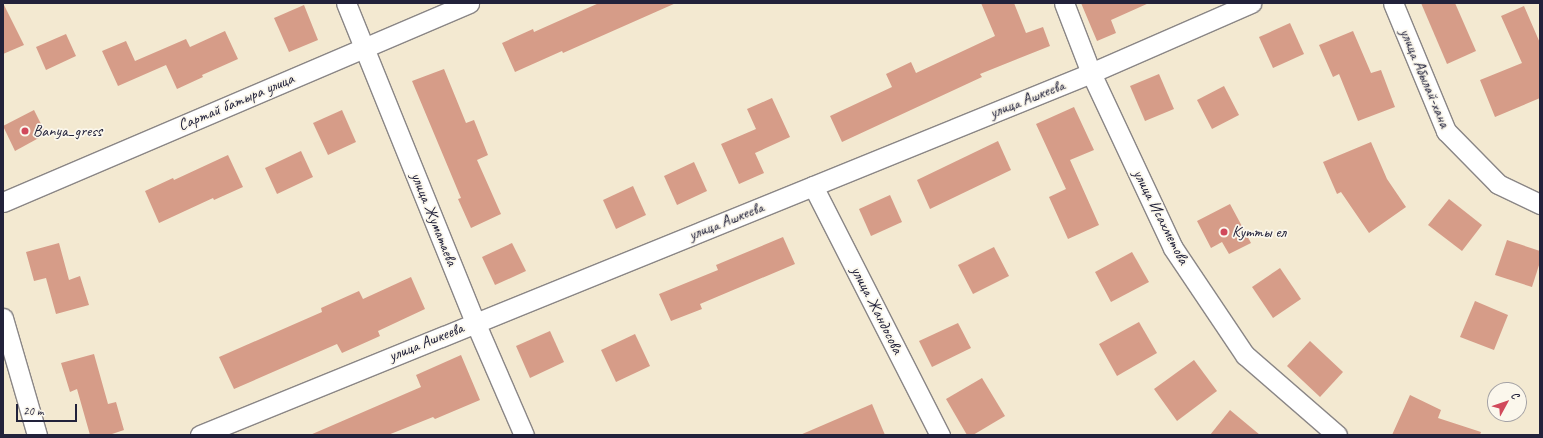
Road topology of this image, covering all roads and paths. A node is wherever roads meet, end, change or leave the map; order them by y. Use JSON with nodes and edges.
{"nodes":[{"id":1,"x":346,"y":3,"type":"edge"},
{"id":2,"x":469,"y":3,"type":"edge"},
{"id":3,"x":1064,"y":3,"type":"edge"},
{"id":4,"x":1251,"y":3,"type":"edge"},
{"id":5,"x":1393,"y":3,"type":"edge"},
{"id":6,"x":364,"y":47,"type":"junction"},
{"id":7,"x":1091,"y":73,"type":"junction"},
{"id":8,"x":813,"y":186,"type":"junction"},
{"id":9,"x":3,"y":202,"type":"edge"},
{"id":10,"x":1540,"y":204,"type":"edge"},
{"id":11,"x":3,"y":318,"type":"edge"},
{"id":12,"x":475,"y":322,"type":"junction"},
{"id":13,"x":37,"y":435,"type":"edge"},
{"id":14,"x":200,"y":435,"type":"edge"},
{"id":15,"x":524,"y":435,"type":"edge"},
{"id":16,"x":940,"y":435,"type":"edge"},
{"id":17,"x":1337,"y":435,"type":"edge"}],
"edges":[{"from":1,"to":6,"type":"street","name":"улица Жуматаева"},
{"from":2,"to":6,"type":"street","name":"Сартай батыра улица"},
{"from":3,"to":7,"type":"street","name":"улица Исахметова"},
{"from":4,"to":7,"type":"street","name":"улица Ашкеева"},
{"from":5,"to":10,"type":"street","name":"улица Абылай-хана"},
{"from":6,"to":9,"type":"street","name":"Сартай батыра улица"},
{"from":6,"to":12,"type":"street","name":"улица Жуматаева"},
{"from":7,"to":8,"type":"street","name":"улица Ашкеева"},
{"from":7,"to":17,"type":"street","name":"улица Исахметова"},
{"from":8,"to":12,"type":"street","name":"улица Ашкеева"},
{"from":8,"to":16,"type":"street","name":"улица Жандосова"},
{"from":11,"to":13,"type":"street"},
{"from":12,"to":14,"type":"street","name":"улица Ашкеева"},
{"from":12,"to":15,"type":"street","name":"улица Жуматаева"}]}
